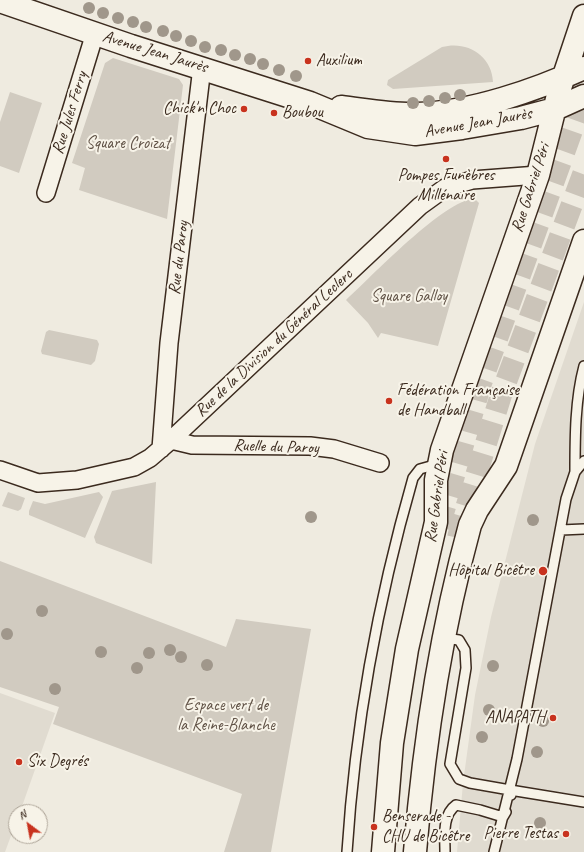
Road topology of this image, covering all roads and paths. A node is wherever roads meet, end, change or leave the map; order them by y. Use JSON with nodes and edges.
{"nodes":[{"id":1,"x":0,"y":1,"type":"edge"},
{"id":2,"x":584,"y":16,"type":"edge"},
{"id":3,"x":95,"y":33,"type":"junction"},
{"id":4,"x":202,"y":67,"type":"junction"},
{"id":5,"x":584,"y":68,"type":"edge"},
{"id":6,"x":564,"y":77,"type":"junction"},
{"id":7,"x":584,"y":96,"type":"edge"},
{"id":8,"x":310,"y":103,"type":"junction"},
{"id":9,"x":555,"y":108,"type":"junction"},
{"id":10,"x":538,"y":175,"type":"junction"},
{"id":11,"x":46,"y":193,"type":"dead end"},
{"id":12,"x":584,"y":240,"type":"edge"},
{"id":13,"x":584,"y":366,"type":"edge"},
{"id":14,"x":166,"y":445,"type":"junction"},
{"id":15,"x":584,"y":461,"type":"edge"},
{"id":16,"x":380,"y":463,"type":"dead end"},
{"id":17,"x":439,"y":463,"type":"junction"},
{"id":18,"x":0,"y":470,"type":"edge"},
{"id":19,"x":575,"y":472,"type":"junction"},
{"id":20,"x":584,"y":529,"type":"edge"},
{"id":21,"x":562,"y":530,"type":"junction"},
{"id":22,"x":444,"y":638,"type":"junction"},
{"id":23,"x":510,"y":790,"type":"junction"},
{"id":24,"x":584,"y":802,"type":"edge"},
{"id":25,"x":503,"y":817,"type":"junction"},
{"id":26,"x":347,"y":852,"type":"edge"},
{"id":27,"x":382,"y":852,"type":"edge"},
{"id":28,"x":415,"y":852,"type":"edge"},
{"id":29,"x":444,"y":852,"type":"edge"},
{"id":30,"x":494,"y":852,"type":"edge"}],
"edges":[{"from":1,"to":3,"type":"main road","name":"Avenue Jean Jaurès"},
{"from":2,"to":6,"type":"main road","name":"Rue Gabriel Péri"},
{"from":3,"to":4,"type":"main road","name":"Avenue Jean Jaurès"},
{"from":3,"to":11,"type":"street","name":"Rue Jules Ferry"},
{"from":4,"to":8,"type":"main road","name":"Avenue Jean Jaurès"},
{"from":4,"to":14,"type":"street","name":"Rue du Paroy"},
{"from":5,"to":6,"type":"main road","name":"Avenue Jean Jaurès"},
{"from":6,"to":8,"type":"main road","name":"Avenue Jean Jaurès"},
{"from":6,"to":9,"type":"main road","name":"Rue Gabriel Péri"},
{"from":7,"to":9,"type":"main road","name":"Avenue Jean Jaurès"},
{"from":8,"to":9,"type":"main road","name":"Avenue Jean Jaurès"},
{"from":9,"to":10,"type":"main road","name":"Rue Gabriel Péri"},
{"from":10,"to":14,"type":"street","name":"Rue de la Division du Général Leclerc"},
{"from":10,"to":17,"type":"main road","name":"Rue Gabriel Péri"},
{"from":12,"to":22,"type":"main road","name":"Rue Gabriel Péri"},
{"from":13,"to":19,"type":"lane"},
{"from":14,"to":16,"type":"street","name":"Ruelle du Paroy"},
{"from":14,"to":18,"type":"street","name":"Rue de la Division du Général Leclerc"},
{"from":15,"to":19,"type":"lane"},
{"from":17,"to":26,"type":"lane"},
{"from":17,"to":27,"type":"main road","name":"Rue Gabriel Péri"},
{"from":19,"to":21,"type":"lane"},
{"from":20,"to":21,"type":"lane"},
{"from":21,"to":23,"type":"lane"},
{"from":22,"to":23,"type":"lane"},
{"from":22,"to":28,"type":"main road","name":"Rue Gabriel Péri"},
{"from":23,"to":24,"type":"lane"},
{"from":23,"to":25,"type":"lane"},
{"from":25,"to":29,"type":"lane"},
{"from":25,"to":30,"type":"lane"}]}
